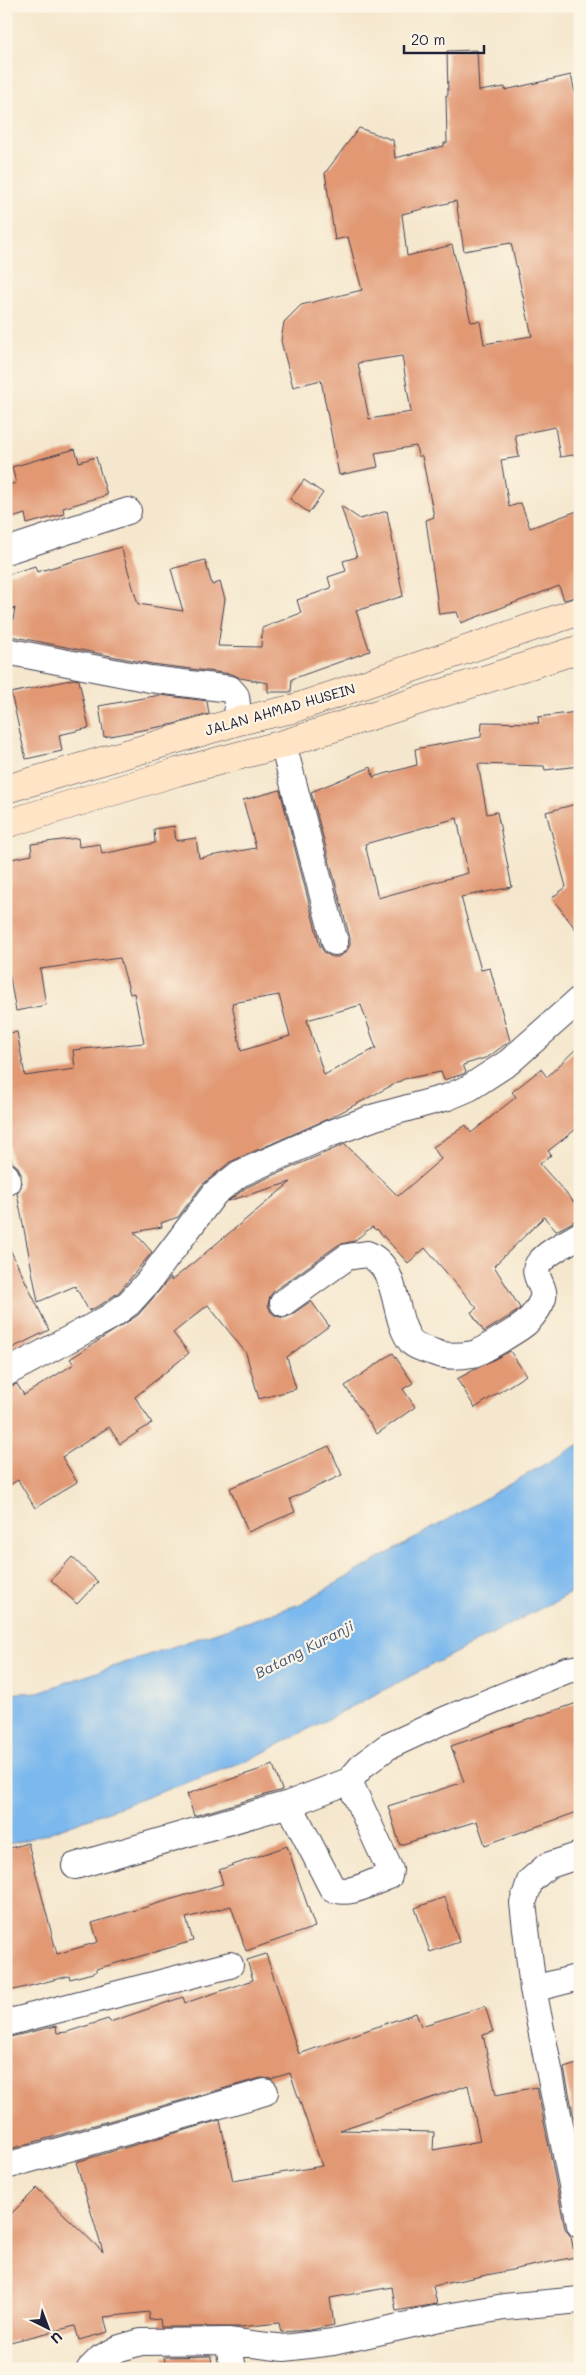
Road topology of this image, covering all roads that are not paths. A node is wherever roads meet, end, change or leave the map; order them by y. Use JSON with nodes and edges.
{"nodes":[{"id":1,"x":128,"y":511,"type":"dead end"},
{"id":2,"x":6,"y":551,"type":"edge"},
{"id":3,"x":580,"y":611,"type":"edge"},
{"id":4,"x":580,"y":649,"type":"edge"},
{"id":5,"x":6,"y":651,"type":"edge"},
{"id":6,"x":239,"y":721,"type":"junction"},
{"id":7,"x":283,"y":744,"type":"junction"},
{"id":8,"x":6,"y":789,"type":"edge"},
{"id":9,"x":6,"y":824,"type":"edge"},
{"id":10,"x":335,"y":942,"type":"dead end"},
{"id":11,"x":580,"y":999,"type":"edge"},
{"id":12,"x":580,"y":1235,"type":"edge"},
{"id":13,"x":283,"y":1303,"type":"dead end"},
{"id":14,"x":6,"y":1373,"type":"edge"},
{"id":15,"x":580,"y":1668,"type":"edge"},
{"id":16,"x":349,"y":1780,"type":"junction"},
{"id":17,"x":289,"y":1804,"type":"junction"},
{"id":18,"x":580,"y":1855,"type":"edge"},
{"id":19,"x":75,"y":1866,"type":"dead end"},
{"id":20,"x":230,"y":1965,"type":"dead end"},
{"id":21,"x":580,"y":1977,"type":"edge"},
{"id":22,"x":533,"y":1989,"type":"junction"},
{"id":23,"x":6,"y":2023,"type":"edge"},
{"id":24,"x":265,"y":2092,"type":"dead end"},
{"id":25,"x":9,"y":2168,"type":"edge"},
{"id":26,"x":580,"y":2225,"type":"edge"},
{"id":27,"x":580,"y":2300,"type":"edge"},
{"id":28,"x":228,"y":2341,"type":"junction"},
{"id":29,"x":90,"y":2369,"type":"edge"},
{"id":30,"x":233,"y":2369,"type":"edge"}],
"edges":[{"from":1,"to":2,"type":"street"},
{"from":3,"to":6,"type":"main road","name":"JALAN AHMAD HUSEIN"},
{"from":4,"to":7,"type":"main road"},
{"from":5,"to":6,"type":"street"},
{"from":6,"to":8,"type":"main road","name":"JALAN AHMAD HUSEIN"},
{"from":7,"to":9,"type":"main road"},
{"from":7,"to":10,"type":"street"},
{"from":11,"to":14,"type":"street"},
{"from":12,"to":13,"type":"street"},
{"from":15,"to":16,"type":"street"},
{"from":16,"to":17,"type":"street"},
{"from":16,"to":17,"type":"street"},
{"from":17,"to":19,"type":"street"},
{"from":18,"to":22,"type":"street"},
{"from":20,"to":23,"type":"street"},
{"from":21,"to":22,"type":"street"},
{"from":22,"to":26,"type":"street"},
{"from":24,"to":25,"type":"street"},
{"from":27,"to":28,"type":"street"},
{"from":28,"to":29,"type":"street"},
{"from":28,"to":30,"type":"street"}]}
